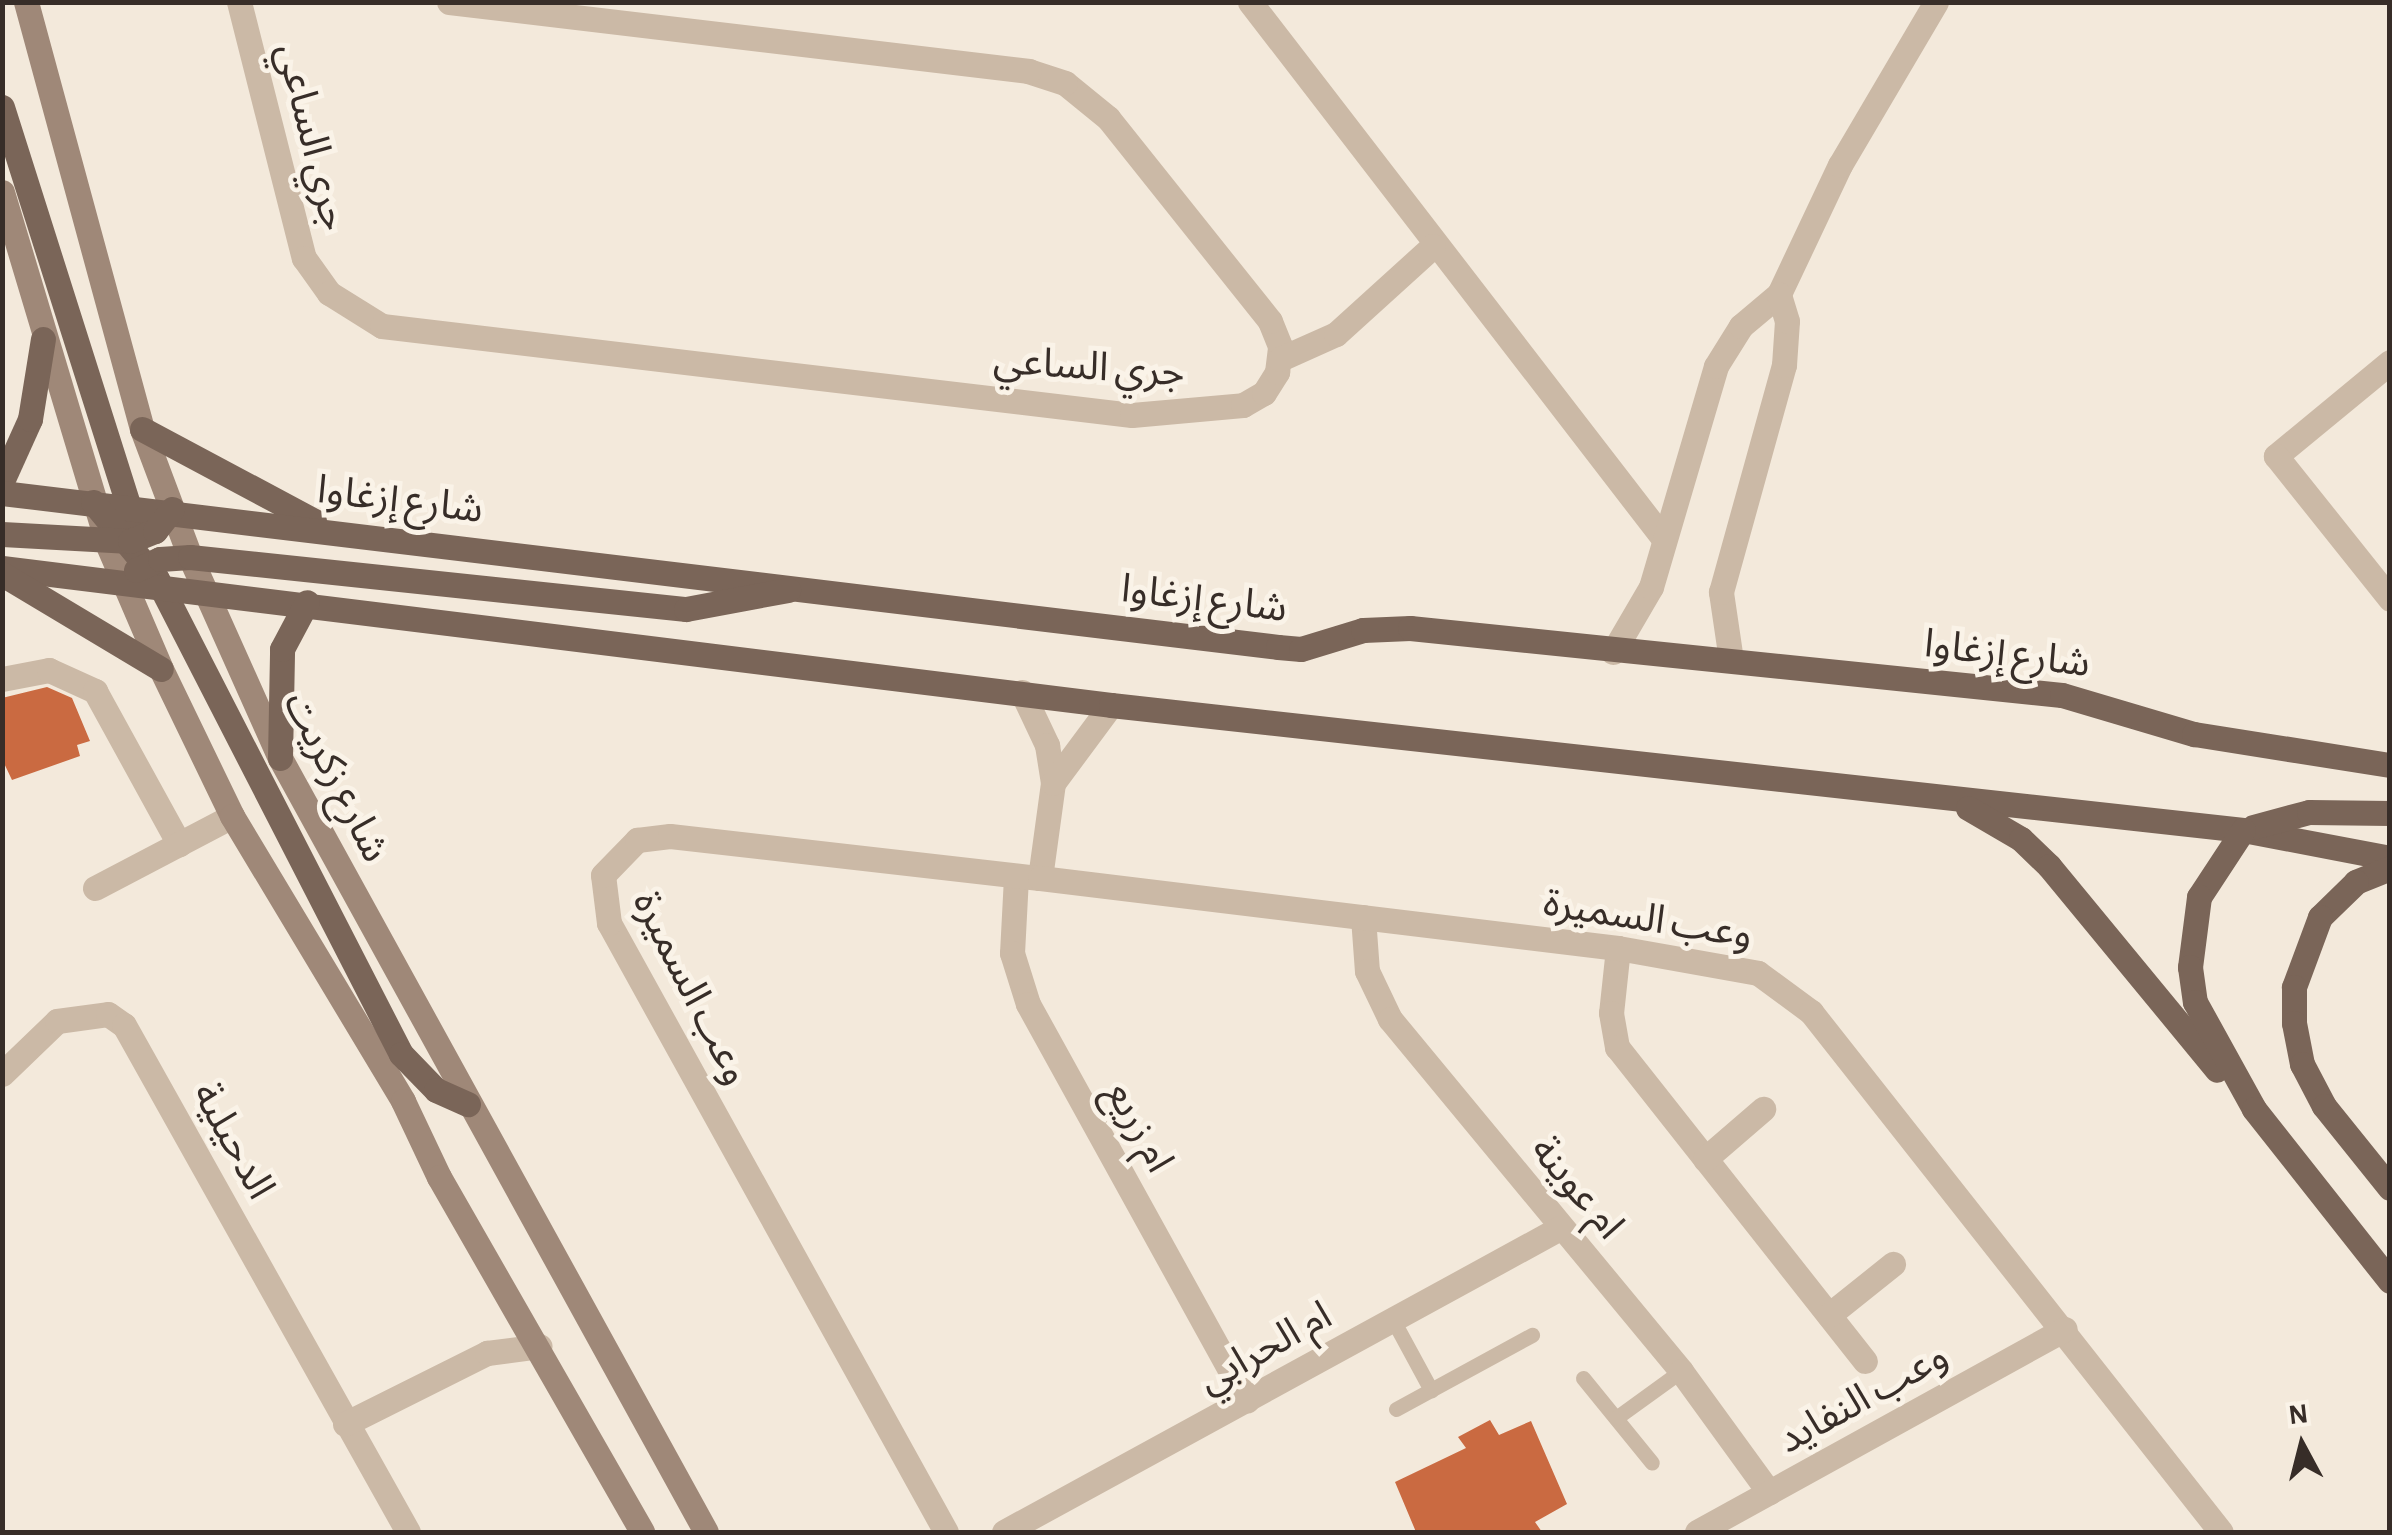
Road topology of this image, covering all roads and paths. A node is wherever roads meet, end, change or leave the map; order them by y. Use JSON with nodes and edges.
{"nodes":[{"id":1,"x":26,"y":2,"type":"edge"},
{"id":2,"x":240,"y":2,"type":"edge"},
{"id":3,"x":449,"y":2,"type":"edge"},
{"id":4,"x":1250,"y":2,"type":"edge"},
{"id":5,"x":1936,"y":2,"type":"edge"},
{"id":6,"x":2,"y":107,"type":"edge"},
{"id":7,"x":2,"y":192,"type":"edge"},
{"id":8,"x":1434,"y":246,"type":"junction"},
{"id":9,"x":1779,"y":294,"type":"junction"},
{"id":10,"x":42,"y":339,"type":"junction"},
{"id":11,"x":1280,"y":359,"type":"junction"},
{"id":12,"x":2390,"y":362,"type":"edge"},
{"id":13,"x":142,"y":429,"type":"junction"},
{"id":14,"x":2,"y":480,"type":"edge"},
{"id":15,"x":2,"y":493,"type":"edge"},
{"id":16,"x":93,"y":502,"type":"junction"},
{"id":17,"x":127,"y":504,"type":"junction"},
{"id":18,"x":172,"y":509,"type":"junction"},
{"id":19,"x":327,"y":528,"type":"junction"},
{"id":20,"x":2,"y":534,"type":"edge"},
{"id":21,"x":1663,"y":538,"type":"junction"},
{"id":22,"x":127,"y":541,"type":"junction"},
{"id":23,"x":190,"y":557,"type":"junction"},
{"id":24,"x":154,"y":562,"type":"junction"},
{"id":25,"x":2,"y":571,"type":"edge"},
{"id":26,"x":123,"y":584,"type":"junction"},
{"id":27,"x":798,"y":587,"type":"junction"},
{"id":28,"x":162,"y":588,"type":"junction"},
{"id":29,"x":206,"y":592,"type":"junction"},
{"id":30,"x":2390,"y":599,"type":"edge"},
{"id":31,"x":307,"y":602,"type":"junction"},
{"id":32,"x":1613,"y":652,"type":"junction"},
{"id":33,"x":1731,"y":660,"type":"junction"},
{"id":34,"x":162,"y":669,"type":"junction"},
{"id":35,"x":2,"y":678,"type":"edge"},
{"id":36,"x":1022,"y":692,"type":"junction"},
{"id":37,"x":1111,"y":705,"type":"junction"},
{"id":38,"x":280,"y":758,"type":"junction"},
{"id":39,"x":2390,"y":765,"type":"edge"},
{"id":40,"x":1054,"y":783,"type":"junction"},
{"id":41,"x":1949,"y":801,"type":"junction"},
{"id":42,"x":2390,"y":813,"type":"edge"},
{"id":43,"x":232,"y":816,"type":"junction"},
{"id":44,"x":2243,"y":830,"type":"junction"},
{"id":45,"x":180,"y":844,"type":"junction"},
{"id":46,"x":2390,"y":858,"type":"edge"},
{"id":47,"x":2390,"y":868,"type":"edge"},
{"id":48,"x":1028,"y":878,"type":"junction"},
{"id":49,"x":95,"y":888,"type":"dead end"},
{"id":50,"x":1364,"y":917,"type":"junction"},
{"id":51,"x":1618,"y":948,"type":"junction"},
{"id":52,"x":2,"y":1074,"type":"edge"},
{"id":53,"x":468,"y":1104,"type":"junction"},
{"id":54,"x":1763,"y":1109,"type":"dead end"},
{"id":55,"x":2254,"y":1109,"type":"junction"},
{"id":56,"x":1705,"y":1159,"type":"junction"},
{"id":57,"x":2390,"y":1188,"type":"edge"},
{"id":58,"x":1560,"y":1228,"type":"junction"},
{"id":59,"x":1893,"y":1264,"type":"dead end"},
{"id":60,"x":2390,"y":1280,"type":"edge"},
{"id":61,"x":520,"y":1314,"type":"junction"},
{"id":62,"x":1829,"y":1315,"type":"junction"},
{"id":63,"x":1394,"y":1320,"type":"junction"},
{"id":64,"x":2065,"y":1329,"type":"junction"},
{"id":65,"x":1532,"y":1334,"type":"dead end"},
{"id":66,"x":540,"y":1346,"type":"junction"},
{"id":67,"x":486,"y":1353,"type":"junction"},
{"id":68,"x":1865,"y":1361,"type":"dead end"},
{"id":69,"x":1681,"y":1371,"type":"junction"},
{"id":70,"x":1583,"y":1378,"type":"dead end"},
{"id":71,"x":1431,"y":1390,"type":"junction"},
{"id":72,"x":1247,"y":1400,"type":"junction"},
{"id":73,"x":1396,"y":1408,"type":"dead end"},
{"id":74,"x":1616,"y":1418,"type":"junction"},
{"id":75,"x":345,"y":1424,"type":"junction"},
{"id":76,"x":1652,"y":1464,"type":"dead end"},
{"id":77,"x":1769,"y":1492,"type":"junction"},
{"id":78,"x":408,"y":1532,"type":"edge"},
{"id":79,"x":642,"y":1532,"type":"edge"},
{"id":80,"x":706,"y":1532,"type":"edge"},
{"id":81,"x":946,"y":1532,"type":"edge"},
{"id":82,"x":1004,"y":1532,"type":"edge"},
{"id":83,"x":1697,"y":1532,"type":"edge"},
{"id":84,"x":2222,"y":1532,"type":"edge"}],
"edges":[{"from":1,"to":13,"type":"main road","name":"شارع زكريت"},
{"from":2,"to":11,"type":"street","name":"جري الساعي"},
{"from":3,"to":11,"type":"street"},
{"from":4,"to":8,"type":"street"},
{"from":5,"to":9,"type":"street"},
{"from":6,"to":17,"type":"main road"},
{"from":7,"to":10,"type":"main road"},
{"from":8,"to":11,"type":"street"},
{"from":8,"to":21,"type":"street"},
{"from":9,"to":21,"type":"street"},
{"from":9,"to":33,"type":"street"},
{"from":10,"to":14,"type":"main road"},
{"from":10,"to":16,"type":"main road"},
{"from":12,"to":30,"type":"street"},
{"from":13,"to":18,"type":"main road","name":"شارع زكريت"},
{"from":13,"to":19,"type":"main road"},
{"from":15,"to":16,"type":"main road","name":"شارع إزغاوا"},
{"from":16,"to":17,"type":"main road","name":"شارع إزغاوا"},
{"from":16,"to":22,"type":"main road"},
{"from":17,"to":18,"type":"main road","name":"شارع إزغاوا"},
{"from":17,"to":22,"type":"main road"},
{"from":18,"to":19,"type":"main road","name":"شارع إزغاوا"},
{"from":18,"to":22,"type":"main road"},
{"from":18,"to":23,"type":"main road","name":"شارع زكريت"},
{"from":19,"to":27,"type":"main road","name":"شارع إزغاوا"},
{"from":20,"to":22,"type":"main road"},
{"from":21,"to":32,"type":"street"},
{"from":22,"to":24,"type":"main road"},
{"from":22,"to":26,"type":"main road"},
{"from":23,"to":24,"type":"main road"},
{"from":23,"to":27,"type":"main road"},
{"from":23,"to":29,"type":"main road","name":"شارع زكريت"},
{"from":24,"to":26,"type":"main road"},
{"from":24,"to":28,"type":"main road"},
{"from":24,"to":29,"type":"main road"},
{"from":25,"to":26,"type":"main road"},
{"from":25,"to":34,"type":"main road"},
{"from":26,"to":28,"type":"main road"},
{"from":26,"to":34,"type":"main road"},
{"from":27,"to":32,"type":"main road","name":"شارع إزغاوا"},
{"from":28,"to":29,"type":"main road"},
{"from":28,"to":53,"type":"main road"},
{"from":29,"to":31,"type":"main road"},
{"from":29,"to":38,"type":"main road","name":"شارع زكريت"},
{"from":31,"to":36,"type":"main road"},
{"from":31,"to":38,"type":"main road"},
{"from":32,"to":33,"type":"main road","name":"شارع إزغاوا"},
{"from":33,"to":39,"type":"main road","name":"شارع إزغاوا"},
{"from":34,"to":43,"type":"main road"},
{"from":35,"to":45,"type":"street"},
{"from":36,"to":37,"type":"main road"},
{"from":36,"to":40,"type":"street"},
{"from":37,"to":40,"type":"street"},
{"from":37,"to":41,"type":"main road"},
{"from":38,"to":53,"type":"main road","name":"شارع زكريت"},
{"from":40,"to":48,"type":"street"},
{"from":41,"to":44,"type":"main road"},
{"from":41,"to":55,"type":"main road"},
{"from":42,"to":44,"type":"main road"},
{"from":43,"to":45,"type":"street"},
{"from":43,"to":61,"type":"main road"},
{"from":44,"to":46,"type":"main road"},
{"from":44,"to":55,"type":"main road"},
{"from":45,"to":49,"type":"street"},
{"from":47,"to":57,"type":"main road"},
{"from":48,"to":50,"type":"street","name":"وعب السميرة"},
{"from":48,"to":72,"type":"street","name":"ام زريع"},
{"from":48,"to":81,"type":"street","name":"وعب السميرة"},
{"from":50,"to":51,"type":"street","name":"وعب السميرة"},
{"from":50,"to":58,"type":"street","name":"ام عوينة"},
{"from":51,"to":56,"type":"street"},
{"from":51,"to":64,"type":"street","name":"وعب السميرة"},
{"from":52,"to":75,"type":"street","name":"الدحيلية"},
{"from":53,"to":80,"type":"main road","name":"شارع زكريت"},
{"from":54,"to":56,"type":"street"},
{"from":55,"to":60,"type":"main road"},
{"from":56,"to":62,"type":"street"},
{"from":58,"to":63,"type":"street","name":"ام الحرابي"},
{"from":58,"to":69,"type":"street","name":"ام عوينة"},
{"from":59,"to":62,"type":"street"},
{"from":61,"to":66,"type":"main road"},
{"from":61,"to":67,"type":"street"},
{"from":62,"to":68,"type":"street"},
{"from":63,"to":71,"type":"lane"},
{"from":63,"to":72,"type":"street","name":"ام الحرابي"},
{"from":64,"to":77,"type":"street","name":"وعب النفايد"},
{"from":64,"to":84,"type":"street","name":"وعب السميرة"},
{"from":65,"to":71,"type":"lane"},
{"from":66,"to":67,"type":"street"},
{"from":66,"to":79,"type":"main road"},
{"from":67,"to":75,"type":"street"},
{"from":69,"to":74,"type":"lane"},
{"from":69,"to":77,"type":"street","name":"ام عوينة"},
{"from":70,"to":74,"type":"lane"},
{"from":71,"to":73,"type":"lane"},
{"from":72,"to":82,"type":"street","name":"ام الحرابي"},
{"from":74,"to":76,"type":"lane"},
{"from":75,"to":78,"type":"street","name":"الدحيلية"},
{"from":77,"to":83,"type":"street","name":"وعب النفايد"}]}
